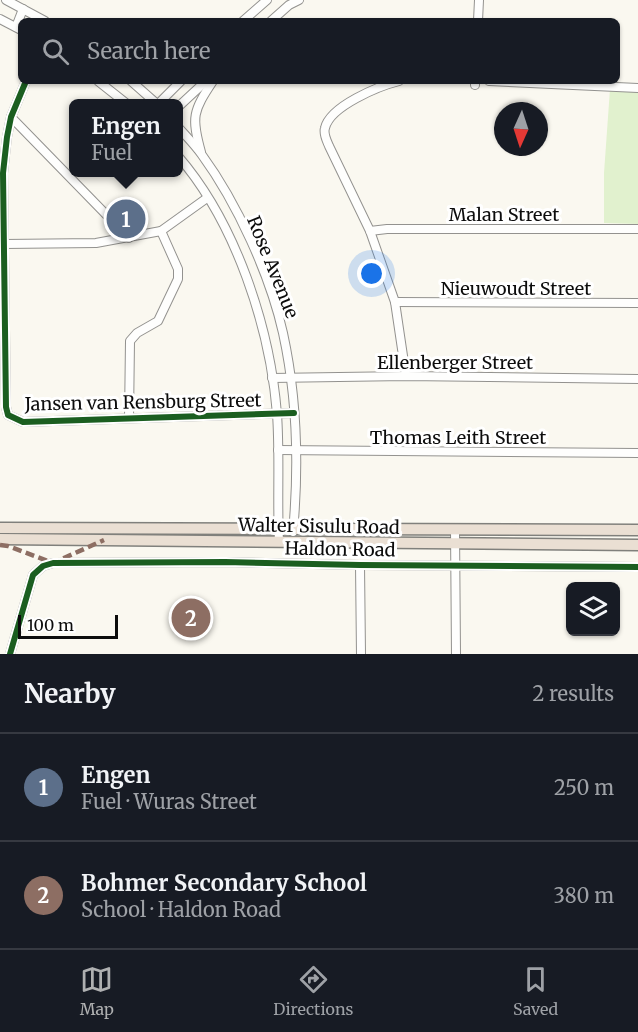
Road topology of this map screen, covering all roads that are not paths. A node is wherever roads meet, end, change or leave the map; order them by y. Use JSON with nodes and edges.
{"nodes":[{"id":1,"x":5,"y":0,"type":"edge"},
{"id":2,"x":267,"y":0,"type":"edge"},
{"id":3,"x":299,"y":0,"type":"edge"},
{"id":4,"x":479,"y":0,"type":"edge"},
{"id":5,"x":20,"y":5,"type":"edge"},
{"id":6,"x":0,"y":8,"type":"edge"},
{"id":7,"x":39,"y":18,"type":"edge"},
{"id":8,"x":246,"y":18,"type":"edge"},
{"id":9,"x":274,"y":18,"type":"edge"},
{"id":10,"x":478,"y":18,"type":"edge"},
{"id":11,"x":0,"y":19,"type":"edge"},
{"id":12,"x":18,"y":28,"type":"edge"},
{"id":13,"x":25,"y":84,"type":"edge"},
{"id":14,"x":102,"y":84,"type":"edge"},
{"id":15,"x":134,"y":84,"type":"edge"},
{"id":16,"x":179,"y":84,"type":"edge"},
{"id":17,"x":203,"y":84,"type":"edge"},
{"id":18,"x":211,"y":84,"type":"edge"},
{"id":19,"x":391,"y":84,"type":"edge"},
{"id":20,"x":553,"y":84,"type":"edge"},
{"id":21,"x":638,"y":88,"type":"edge"},
{"id":22,"x":121,"y":99,"type":"edge"},
{"id":23,"x":151,"y":99,"type":"edge"},
{"id":24,"x":162,"y":99,"type":"edge"},
{"id":25,"x":183,"y":102,"type":"edge"},
{"id":26,"x":11,"y":117,"type":"junction"},
{"id":27,"x":183,"y":133,"type":"edge"},
{"id":28,"x":202,"y":154,"type":"junction"},
{"id":29,"x":183,"y":163,"type":"edge"},
{"id":30,"x":69,"y":176,"type":"edge"},
{"id":31,"x":70,"y":177,"type":"edge"},
{"id":32,"x":207,"y":198,"type":"junction"},
{"id":33,"x":638,"y":229,"type":"edge"},
{"id":34,"x":161,"y":231,"type":"junction"},
{"id":35,"x":370,"y":231,"type":"junction"},
{"id":36,"x":129,"y":238,"type":"junction"},
{"id":37,"x":4,"y":244,"type":"junction"},
{"id":38,"x":395,"y":302,"type":"junction"},
{"id":39,"x":638,"y":303,"type":"edge"},
{"id":40,"x":406,"y":376,"type":"junction"},
{"id":41,"x":291,"y":377,"type":"junction"},
{"id":42,"x":272,"y":378,"type":"junction"},
{"id":43,"x":638,"y":379,"type":"edge"},
{"id":44,"x":294,"y":413,"type":"junction"},
{"id":45,"x":277,"y":414,"type":"junction"},
{"id":46,"x":129,"y":418,"type":"junction"},
{"id":47,"x":278,"y":450,"type":"junction"},
{"id":48,"x":296,"y":450,"type":"junction"},
{"id":49,"x":638,"y":453,"type":"edge"},
{"id":50,"x":0,"y":528,"type":"edge"},
{"id":51,"x":178,"y":528,"type":"junction"},
{"id":52,"x":279,"y":528,"type":"junction"},
{"id":53,"x":294,"y":528,"type":"junction"},
{"id":54,"x":362,"y":529,"type":"junction"},
{"id":55,"x":455,"y":529,"type":"junction"},
{"id":56,"x":563,"y":530,"type":"junction"},
{"id":57,"x":638,"y":530,"type":"edge"},
{"id":58,"x":104,"y":534,"type":"junction"},
{"id":59,"x":0,"y":539,"type":"edge"},
{"id":60,"x":179,"y":541,"type":"junction"},
{"id":61,"x":279,"y":542,"type":"junction"},
{"id":62,"x":293,"y":542,"type":"junction"},
{"id":63,"x":362,"y":543,"type":"junction"},
{"id":64,"x":456,"y":544,"type":"junction"},
{"id":65,"x":562,"y":545,"type":"junction"},
{"id":66,"x":638,"y":545,"type":"edge"},
{"id":67,"x":360,"y":565,"type":"junction"},
{"id":68,"x":456,"y":565,"type":"junction"},
{"id":69,"x":638,"y":567,"type":"edge"},
{"id":70,"x":10,"y":654,"type":"edge"},
{"id":71,"x":361,"y":654,"type":"edge"},
{"id":72,"x":456,"y":654,"type":"edge"}],
"edges":[{"from":1,"to":5,"type":"street"},
{"from":1,"to":6,"type":"street"},
{"from":2,"to":8,"type":"street"},
{"from":3,"to":9,"type":"street"},
{"from":4,"to":10,"type":"street"},
{"from":5,"to":7,"type":"street"},
{"from":11,"to":12,"type":"street"},
{"from":13,"to":26,"type":"street","name":"Jansen van Rensburg Street"},
{"from":14,"to":22,"type":"street"},
{"from":15,"to":23,"type":"street"},
{"from":16,"to":24,"type":"street"},
{"from":17,"to":25,"type":"street"},
{"from":18,"to":28,"type":"street"},
{"from":19,"to":35,"type":"street"},
{"from":20,"to":21,"type":"street"},
{"from":26,"to":30,"type":"street"},
{"from":26,"to":37,"type":"street","name":"Jansen van Rensburg Street"},
{"from":27,"to":28,"type":"street","name":"Rose Avenue"},
{"from":28,"to":41,"type":"street","name":"Rose Avenue"},
{"from":29,"to":32,"type":"street","name":"Rose Avenue"},
{"from":31,"to":36,"type":"street"},
{"from":32,"to":34,"type":"street"},
{"from":32,"to":42,"type":"street","name":"Rose Avenue"},
{"from":33,"to":35,"type":"street","name":"Malan Street"},
{"from":34,"to":36,"type":"street"},
{"from":34,"to":46,"type":"street"},
{"from":35,"to":38,"type":"street"},
{"from":36,"to":37,"type":"street"},
{"from":37,"to":46,"type":"street","name":"Jansen van Rensburg Street"},
{"from":38,"to":39,"type":"street","name":"Nieuwoudt Street"},
{"from":38,"to":40,"type":"street"},
{"from":40,"to":41,"type":"street","name":"Ellenberger Street"},
{"from":40,"to":43,"type":"street","name":"Ellenberger Street"},
{"from":41,"to":42,"type":"street","name":"Ellenberger Street"},
{"from":41,"to":44,"type":"street","name":"Rose Avenue"},
{"from":42,"to":45,"type":"street","name":"Rose Avenue"},
{"from":44,"to":45,"type":"street","name":"Jansen van Rensburg Street"},
{"from":44,"to":48,"type":"street","name":"Rose Avenue"},
{"from":45,"to":46,"type":"street","name":"Jansen van Rensburg Street"},
{"from":45,"to":47,"type":"street","name":"Rose Avenue"},
{"from":47,"to":48,"type":"street","name":"Thomas Leith Street"},
{"from":47,"to":52,"type":"street","name":"Rose Avenue"},
{"from":48,"to":49,"type":"street","name":"Thomas Leith Street"},
{"from":48,"to":53,"type":"street","name":"Rose Avenue"},
{"from":50,"to":58,"type":"highway","name":"Walter Sisulu Road"},
{"from":51,"to":52,"type":"highway","name":"Walter Sisulu Road"},
{"from":51,"to":58,"type":"highway","name":"Walter Sisulu Road"},
{"from":51,"to":60,"type":"highway"},
{"from":52,"to":53,"type":"highway","name":"Walter Sisulu Road"},
{"from":52,"to":61,"type":"street","name":"Rose Avenue"},
{"from":53,"to":54,"type":"highway","name":"Walter Sisulu Road"},
{"from":53,"to":62,"type":"street","name":"Rose Avenue"},
{"from":54,"to":55,"type":"highway","name":"Walter Sisulu Road"},
{"from":54,"to":63,"type":"highway"},
{"from":55,"to":56,"type":"highway","name":"Walter Sisulu Road"},
{"from":55,"to":64,"type":"street"},
{"from":56,"to":57,"type":"highway","name":"Walter Sisulu Road"},
{"from":56,"to":65,"type":"highway"},
{"from":58,"to":59,"type":"highway","name":"Walter Sisulu Road"},
{"from":58,"to":60,"type":"highway","name":"Walter Sisulu Road"},
{"from":60,"to":61,"type":"highway","name":"Walter Sisulu Road"},
{"from":61,"to":62,"type":"highway","name":"Walter Sisulu Road"},
{"from":62,"to":63,"type":"highway","name":"Walter Sisulu Road"},
{"from":63,"to":64,"type":"highway","name":"Walter Sisulu Road"},
{"from":64,"to":65,"type":"highway","name":"Walter Sisulu Road"},
{"from":64,"to":68,"type":"street"},
{"from":65,"to":66,"type":"highway","name":"Walter Sisulu Road"},
{"from":67,"to":68,"type":"street","name":"Haldon Road"},
{"from":67,"to":70,"type":"street","name":"Haldon Road"},
{"from":67,"to":71,"type":"street"},
{"from":68,"to":69,"type":"street","name":"Haldon Road"},
{"from":68,"to":72,"type":"street"}]}
